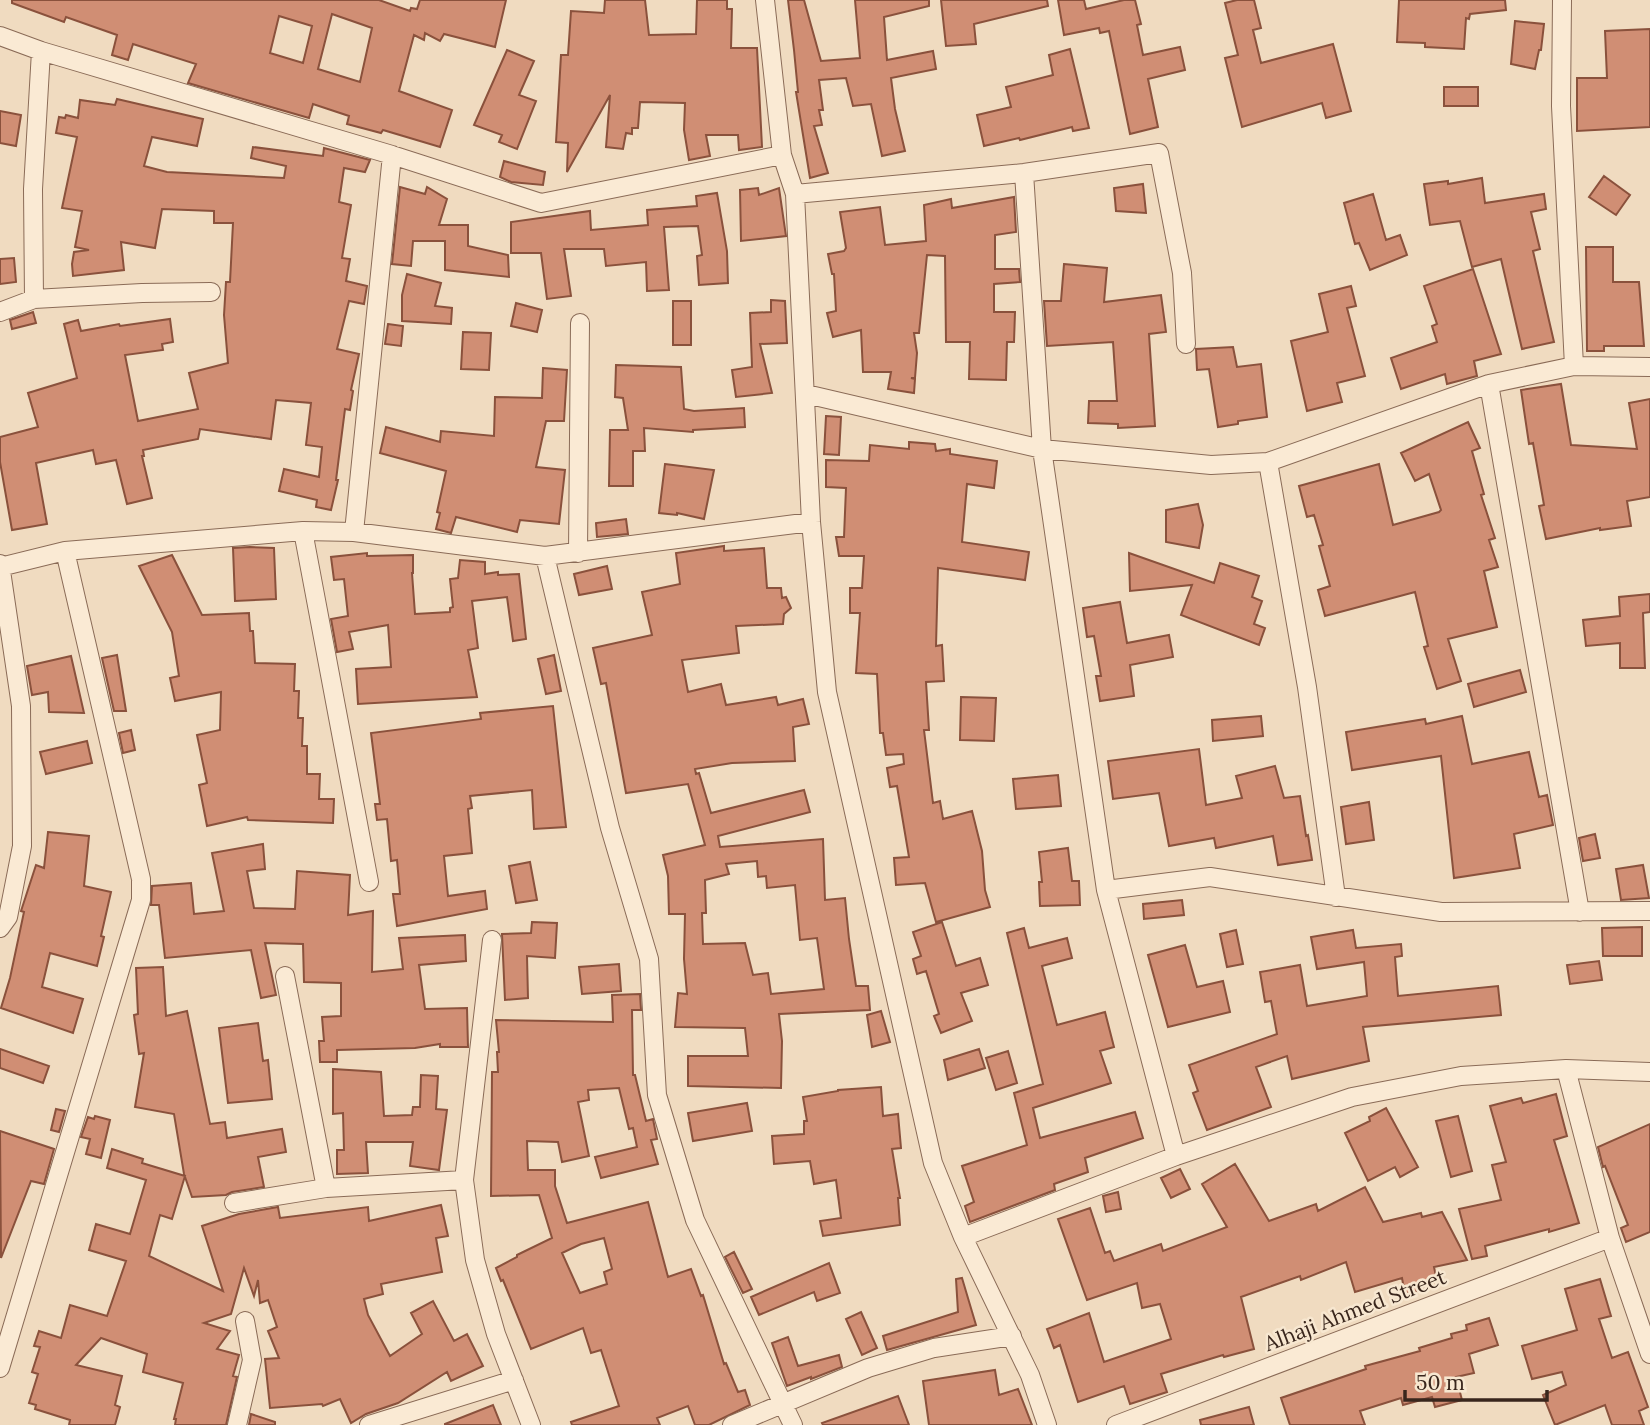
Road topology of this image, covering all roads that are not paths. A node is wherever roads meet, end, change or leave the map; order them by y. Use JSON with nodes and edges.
{"nodes":[{"id":1,"x":765,"y":0,"type":"edge"},
{"id":2,"x":1562,"y":0,"type":"edge"},
{"id":3,"x":0,"y":36,"type":"edge"},
{"id":4,"x":41,"y":51,"type":"junction"},
{"id":5,"x":392,"y":155,"type":"junction"},
{"id":6,"x":782,"y":155,"type":"junction"},
{"id":7,"x":1024,"y":173,"type":"junction"},
{"id":8,"x":795,"y":194,"type":"junction"},
{"id":9,"x":211,"y":292,"type":"dead end"},
{"id":10,"x":34,"y":299,"type":"junction"},
{"id":11,"x":0,"y":312,"type":"edge"},
{"id":12,"x":580,"y":323,"type":"dead end"},
{"id":13,"x":1186,"y":344,"type":"dead end"},
{"id":14,"x":1574,"y":366,"type":"junction"},
{"id":15,"x":1650,"y":367,"type":"edge"},
{"id":16,"x":1489,"y":384,"type":"junction"},
{"id":17,"x":806,"y":394,"type":"junction"},
{"id":18,"x":1042,"y":449,"type":"junction"},
{"id":19,"x":1268,"y":462,"type":"junction"},
{"id":20,"x":811,"y":522,"type":"junction"},
{"id":21,"x":303,"y":531,"type":"junction"},
{"id":22,"x":355,"y":532,"type":"junction"},
{"id":23,"x":65,"y":551,"type":"junction"},
{"id":24,"x":578,"y":553,"type":"junction"},
{"id":25,"x":545,"y":556,"type":"junction"},
{"id":26,"x":0,"y":566,"type":"edge"},
{"id":27,"x":369,"y":882,"type":"dead end"},
{"id":28,"x":1106,"y":890,"type":"junction"},
{"id":29,"x":1336,"y":897,"type":"junction"},
{"id":30,"x":1650,"y":911,"type":"edge"},
{"id":31,"x":1580,"y":912,"type":"junction"},
{"id":32,"x":0,"y":928,"type":"edge"},
{"id":33,"x":492,"y":940,"type":"dead end"},
{"id":34,"x":285,"y":976,"type":"dead end"},
{"id":35,"x":1566,"y":1069,"type":"junction"},
{"id":36,"x":1650,"y":1072,"type":"edge"},
{"id":37,"x":1177,"y":1156,"type":"junction"},
{"id":38,"x":464,"y":1180,"type":"junction"},
{"id":39,"x":326,"y":1188,"type":"junction"},
{"id":40,"x":234,"y":1203,"type":"dead end"},
{"id":41,"x":963,"y":1237,"type":"junction"},
{"id":42,"x":1610,"y":1238,"type":"junction"},
{"id":43,"x":245,"y":1321,"type":"dead end"},
{"id":44,"x":1012,"y":1336,"type":"junction"},
{"id":45,"x":1650,"y":1354,"type":"edge"},
{"id":46,"x":0,"y":1368,"type":"edge"},
{"id":47,"x":514,"y":1380,"type":"junction"},
{"id":48,"x":784,"y":1402,"type":"junction"},
{"id":49,"x":237,"y":1425,"type":"edge"},
{"id":50,"x":369,"y":1425,"type":"edge"},
{"id":51,"x":531,"y":1425,"type":"edge"},
{"id":52,"x":732,"y":1425,"type":"edge"},
{"id":53,"x":793,"y":1425,"type":"edge"},
{"id":54,"x":1047,"y":1425,"type":"edge"},
{"id":55,"x":1116,"y":1425,"type":"edge"}],
"edges":[{"from":1,"to":6,"type":"street"},
{"from":2,"to":14,"type":"street"},
{"from":3,"to":4,"type":"street"},
{"from":4,"to":5,"type":"street"},
{"from":4,"to":10,"type":"street"},
{"from":5,"to":6,"type":"street"},
{"from":5,"to":22,"type":"street"},
{"from":6,"to":8,"type":"street"},
{"from":7,"to":8,"type":"street"},
{"from":7,"to":13,"type":"street"},
{"from":7,"to":18,"type":"street"},
{"from":8,"to":17,"type":"street"},
{"from":9,"to":10,"type":"street"},
{"from":10,"to":11,"type":"street"},
{"from":12,"to":24,"type":"street"},
{"from":14,"to":15,"type":"street"},
{"from":14,"to":16,"type":"street"},
{"from":16,"to":19,"type":"street"},
{"from":16,"to":31,"type":"street"},
{"from":17,"to":18,"type":"street"},
{"from":17,"to":20,"type":"street"},
{"from":18,"to":19,"type":"street"},
{"from":18,"to":28,"type":"street"},
{"from":19,"to":29,"type":"street"},
{"from":20,"to":24,"type":"street"},
{"from":20,"to":41,"type":"street"},
{"from":21,"to":22,"type":"street"},
{"from":21,"to":23,"type":"street"},
{"from":21,"to":27,"type":"street"},
{"from":22,"to":25,"type":"street"},
{"from":23,"to":26,"type":"street"},
{"from":23,"to":46,"type":"street"},
{"from":24,"to":25,"type":"street"},
{"from":25,"to":48,"type":"street"},
{"from":26,"to":32,"type":"street"},
{"from":28,"to":29,"type":"street"},
{"from":28,"to":37,"type":"street"},
{"from":29,"to":31,"type":"street"},
{"from":30,"to":31,"type":"street"},
{"from":33,"to":38,"type":"street"},
{"from":34,"to":39,"type":"street"},
{"from":35,"to":36,"type":"street"},
{"from":35,"to":37,"type":"street"},
{"from":35,"to":42,"type":"street"},
{"from":37,"to":41,"type":"street"},
{"from":38,"to":39,"type":"street"},
{"from":38,"to":47,"type":"street"},
{"from":39,"to":40,"type":"street"},
{"from":41,"to":44,"type":"street"},
{"from":42,"to":45,"type":"street"},
{"from":42,"to":55,"type":"street","name":"Alhaji Ahmed Street"},
{"from":43,"to":49,"type":"street"},
{"from":44,"to":48,"type":"street"},
{"from":44,"to":54,"type":"street"},
{"from":47,"to":50,"type":"street"},
{"from":47,"to":51,"type":"street"},
{"from":48,"to":52,"type":"street"},
{"from":48,"to":53,"type":"street"}]}
